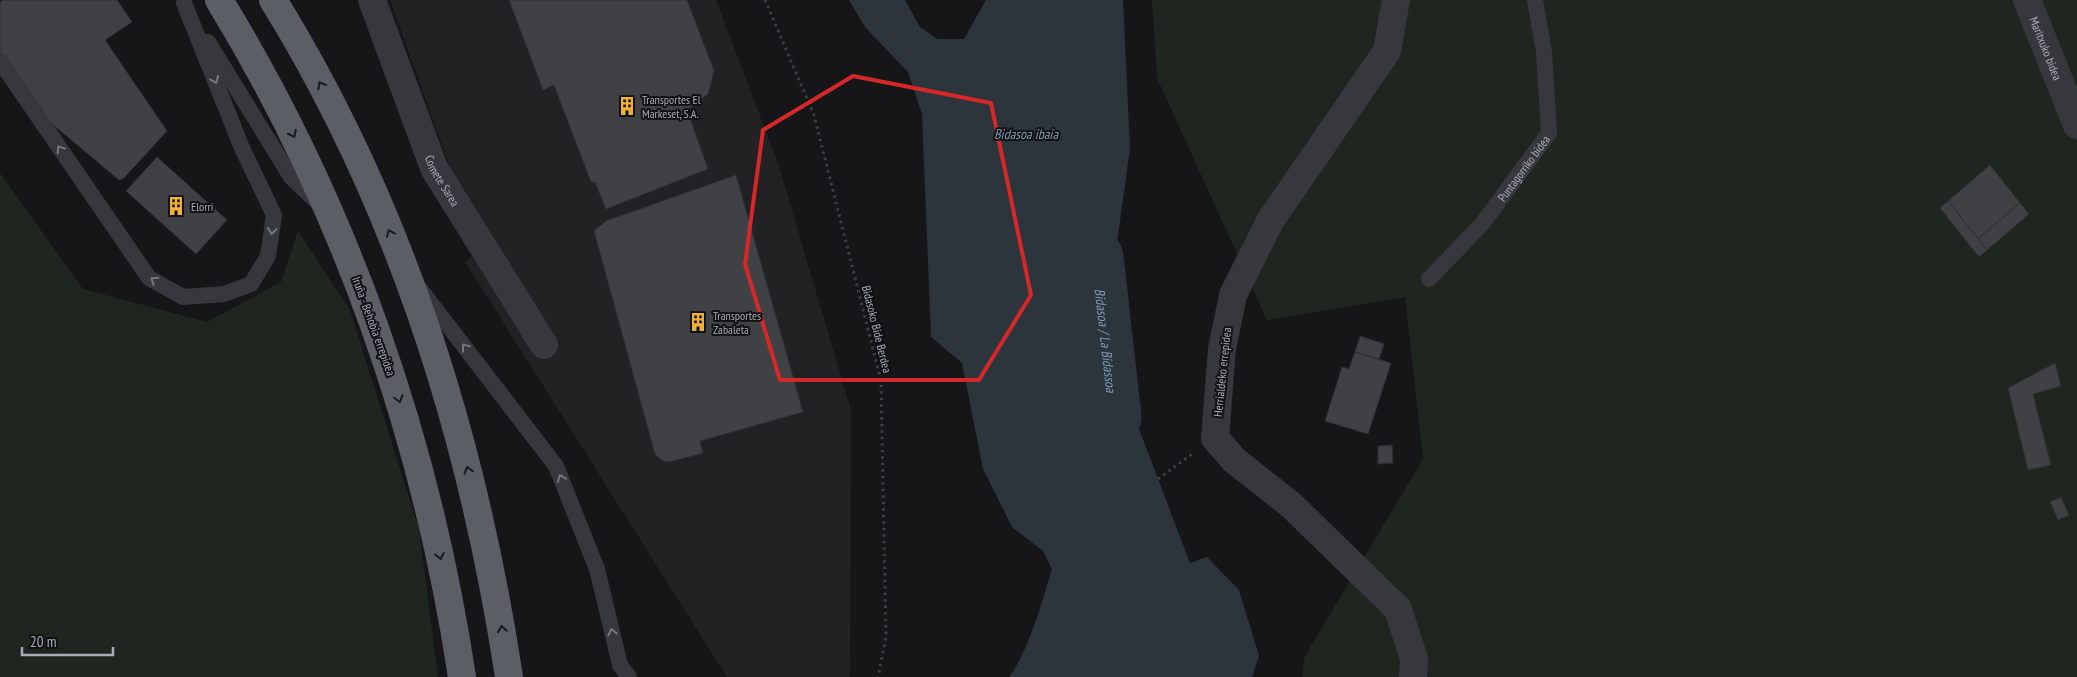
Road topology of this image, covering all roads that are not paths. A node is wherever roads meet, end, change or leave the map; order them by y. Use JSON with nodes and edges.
{"nodes":[{"id":1,"x":219,"y":0,"type":"edge"},
{"id":2,"x":274,"y":0,"type":"edge"},
{"id":3,"x":372,"y":0,"type":"edge"},
{"id":4,"x":1396,"y":0,"type":"edge"},
{"id":5,"x":1535,"y":0,"type":"edge"},
{"id":6,"x":2026,"y":0,"type":"edge"},
{"id":7,"x":183,"y":1,"type":"edge"},
{"id":8,"x":0,"y":61,"type":"edge"},
{"id":9,"x":2077,"y":125,"type":"edge"},
{"id":10,"x":331,"y":216,"type":"junction"},
{"id":11,"x":403,"y":266,"type":"junction"},
{"id":12,"x":1429,"y":279,"type":"dead end"},
{"id":13,"x":544,"y":344,"type":"dead end"},
{"id":14,"x":623,"y":673,"type":"edge"},
{"id":15,"x":462,"y":677,"type":"edge"},
{"id":16,"x":509,"y":677,"type":"edge"},
{"id":17,"x":1413,"y":677,"type":"edge"}],
"edges":[{"from":1,"to":10,"type":"highway","name":"Iruña - Behobia errepidea","one_way":true},
{"from":11,"to":2,"type":"highway","one_way":true},
{"from":3,"to":13,"type":"street","name":"Comete Sarea"},
{"from":4,"to":17,"type":"street","name":"Herrialdeko errepidea"},
{"from":5,"to":12,"type":"lane","name":"Puntagorriko bidea"},
{"from":6,"to":9,"type":"street","name":"Maritxuko bidea"},
{"from":7,"to":8,"type":"lane","one_way":true},
{"from":7,"to":10,"type":"lane"},
{"from":10,"to":15,"type":"highway","name":"Iruña - Behobia errepidea","one_way":true},
{"from":14,"to":11,"type":"lane","one_way":true},
{"from":16,"to":11,"type":"highway","one_way":true}]}
